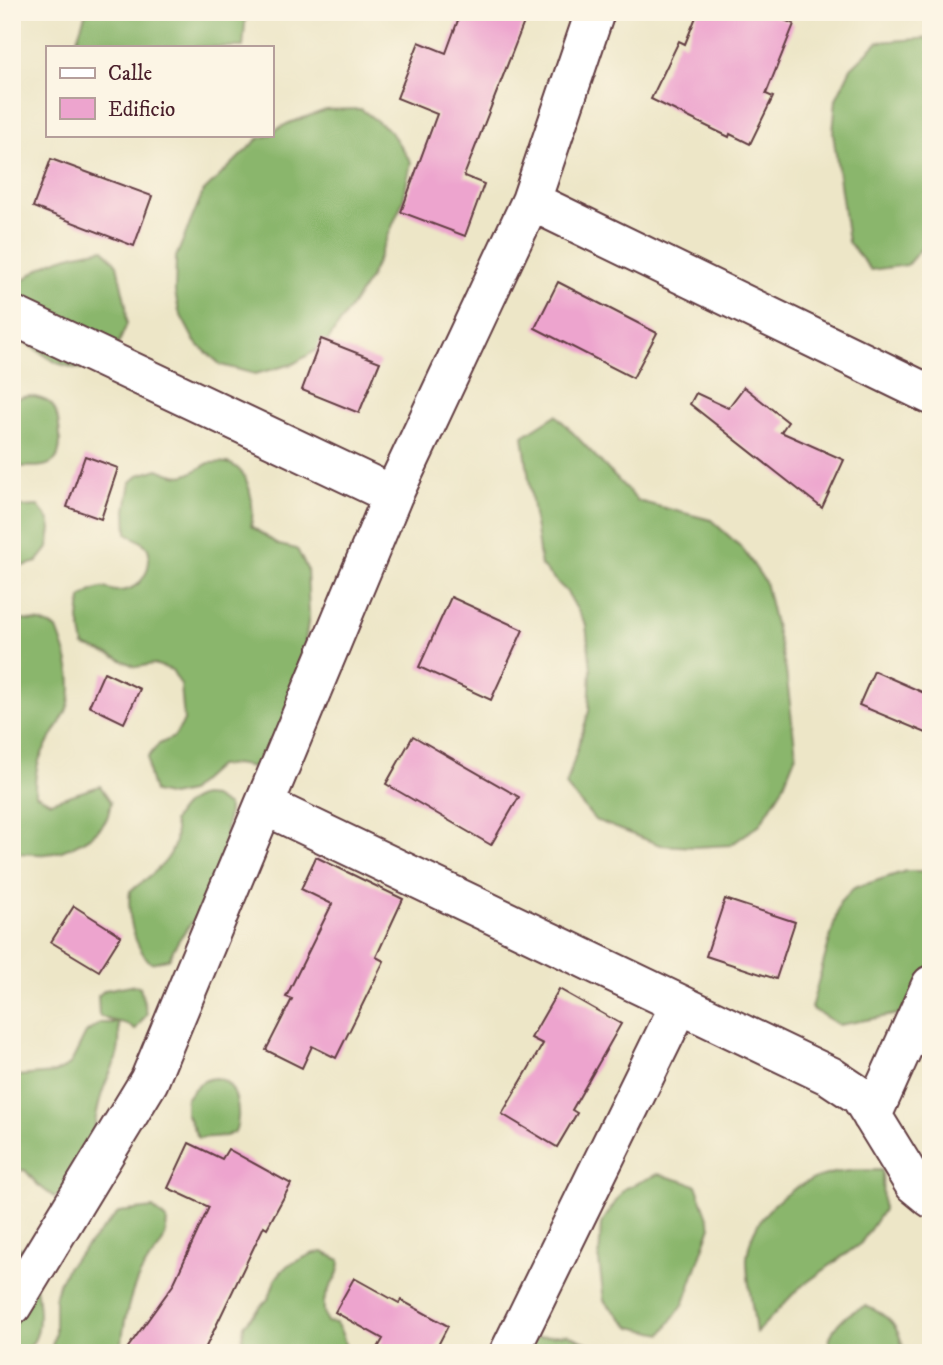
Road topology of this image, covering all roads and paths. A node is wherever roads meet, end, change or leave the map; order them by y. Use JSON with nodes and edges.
{"nodes":[{"id":1,"x":596,"y":12,"type":"edge"},
{"id":2,"x":531,"y":201,"type":"junction"},
{"id":3,"x":12,"y":316,"type":"edge"},
{"id":4,"x":931,"y":395,"type":"edge"},
{"id":5,"x":393,"y":495,"type":"junction"},
{"id":6,"x":264,"y":805,"type":"junction"},
{"id":7,"x":931,"y":985,"type":"edge"},
{"id":8,"x":680,"y":1004,"type":"junction"},
{"id":9,"x":872,"y":1116,"type":"junction"},
{"id":10,"x":931,"y":1198,"type":"edge"},
{"id":11,"x":12,"y":1306,"type":"edge"},
{"id":12,"x":509,"y":1353,"type":"edge"}],
"edges":[{"from":1,"to":2,"type":"street"},
{"from":2,"to":4,"type":"street"},
{"from":2,"to":5,"type":"street"},
{"from":3,"to":5,"type":"street"},
{"from":5,"to":6,"type":"street"},
{"from":6,"to":8,"type":"street"},
{"from":6,"to":11,"type":"street"},
{"from":7,"to":9,"type":"street"},
{"from":8,"to":9,"type":"street"},
{"from":8,"to":12,"type":"street"},
{"from":9,"to":10,"type":"street"}]}
